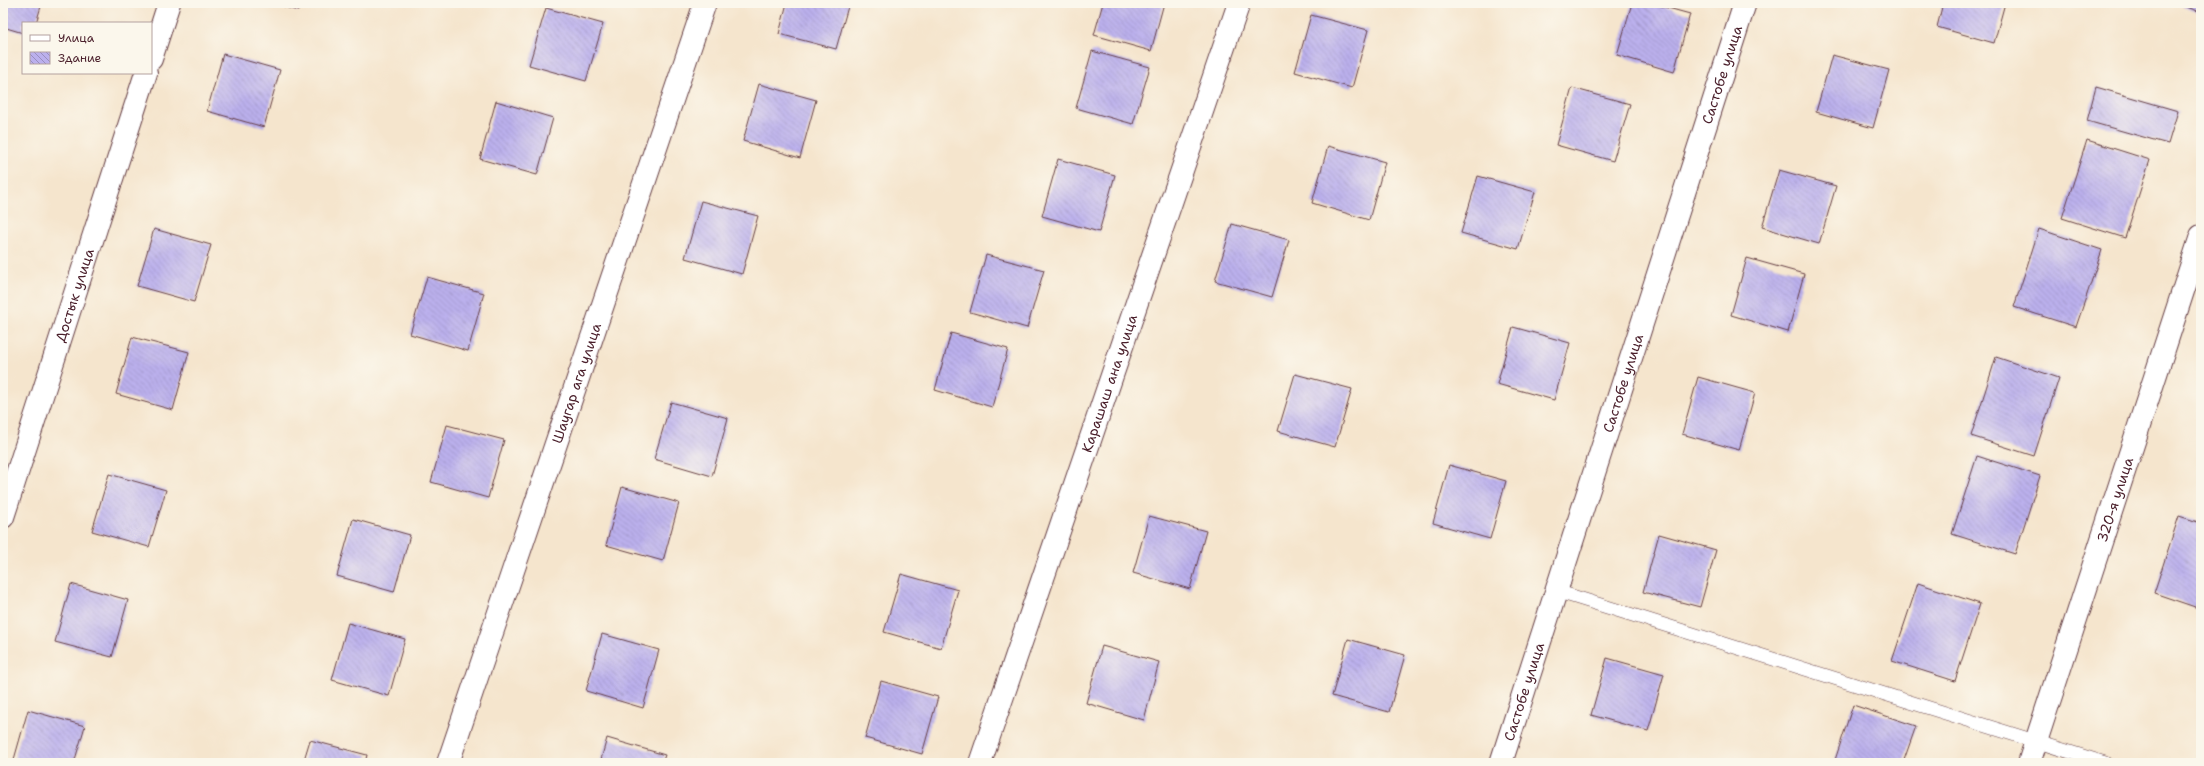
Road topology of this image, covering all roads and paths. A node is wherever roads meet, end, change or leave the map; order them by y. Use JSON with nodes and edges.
{"nodes":[{"id":1,"x":169,"y":3,"type":"edge"},
{"id":2,"x":704,"y":3,"type":"edge"},
{"id":3,"x":1239,"y":3,"type":"edge"},
{"id":4,"x":1745,"y":3,"type":"edge"},
{"id":5,"x":152,"y":56,"type":"edge"},
{"id":6,"x":146,"y":74,"type":"edge"},
{"id":7,"x":2201,"y":236,"type":"edge"},
{"id":8,"x":3,"y":517,"type":"edge"},
{"id":9,"x":1556,"y":591,"type":"junction"},
{"id":10,"x":2036,"y":742,"type":"junction"},
{"id":11,"x":448,"y":763,"type":"edge"},
{"id":12,"x":980,"y":763,"type":"edge"},
{"id":13,"x":1500,"y":763,"type":"edge"},
{"id":14,"x":2028,"y":763,"type":"edge"},
{"id":15,"x":2105,"y":763,"type":"edge"}],
"edges":[{"from":1,"to":5,"type":"street"},
{"from":2,"to":11,"type":"street","name":"Шаугар ага улица"},
{"from":3,"to":12,"type":"street","name":"Карашаш ана улица"},
{"from":4,"to":9,"type":"street","name":"Састобе улица"},
{"from":6,"to":8,"type":"street","name":"Достык улица"},
{"from":7,"to":10,"type":"street","name":"320-я улица"},
{"from":9,"to":10,"type":"lane"},
{"from":9,"to":13,"type":"street","name":"Састобе улица"},
{"from":10,"to":14,"type":"street","name":"320-я улица"},
{"from":10,"to":15,"type":"lane"}]}
